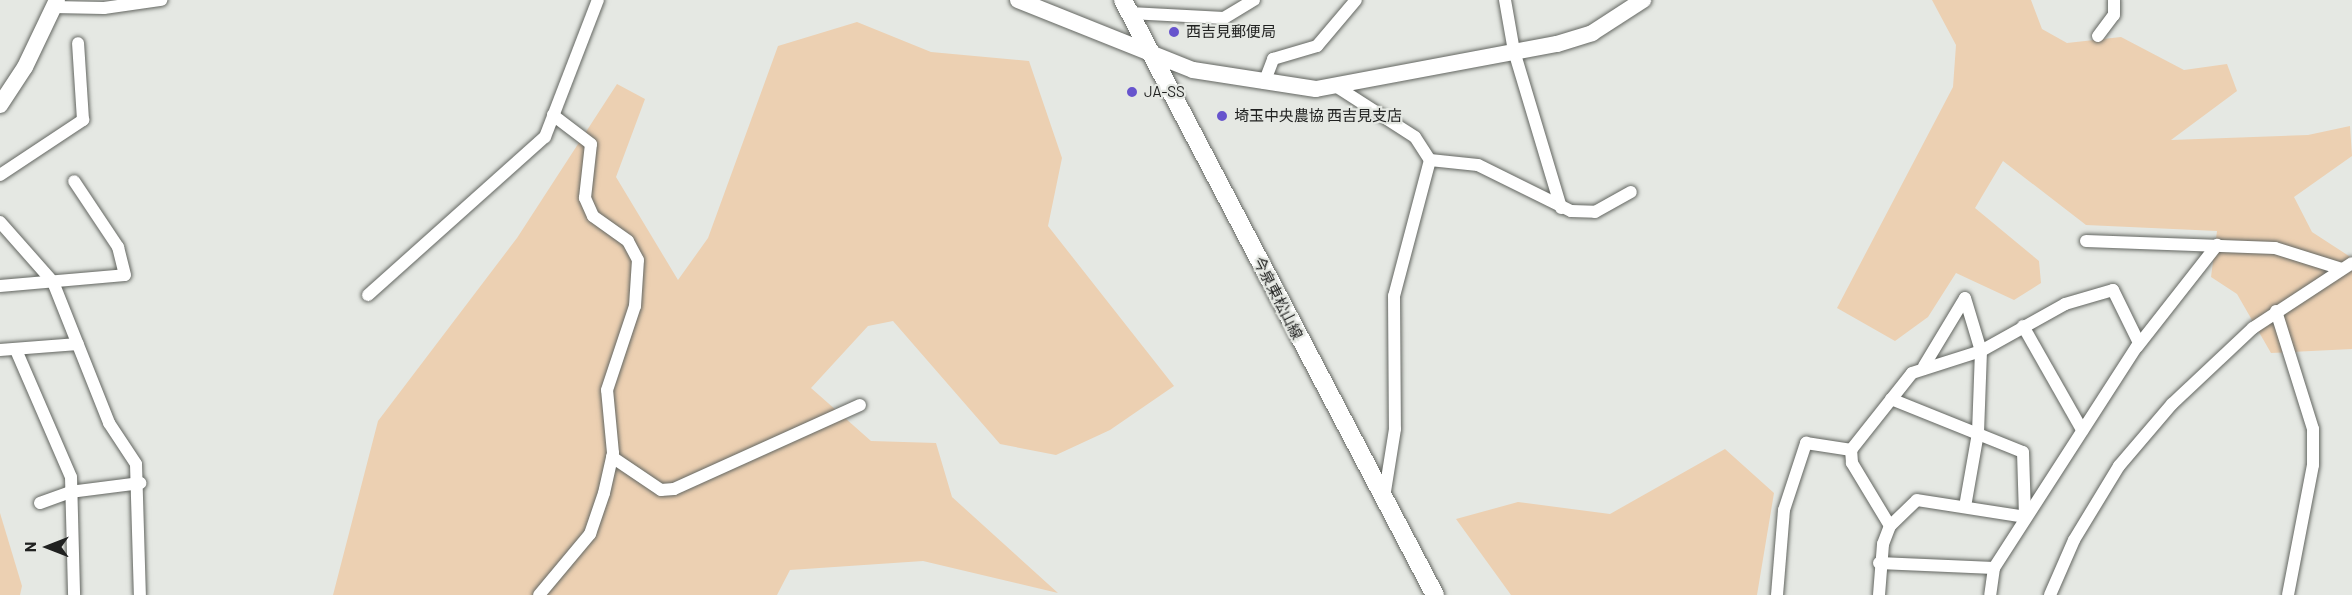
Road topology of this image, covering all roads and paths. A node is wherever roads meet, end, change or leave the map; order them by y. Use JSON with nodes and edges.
{"nodes":[{"id":1,"x":161,"y":0,"type":"edge"},
{"id":2,"x":598,"y":0,"type":"edge"},
{"id":3,"x":1018,"y":0,"type":"edge"},
{"id":4,"x":1254,"y":0,"type":"edge"},
{"id":5,"x":1356,"y":0,"type":"edge"},
{"id":6,"x":1505,"y":0,"type":"edge"},
{"id":7,"x":1643,"y":0,"type":"edge"},
{"id":8,"x":2114,"y":0,"type":"edge"},
{"id":9,"x":55,"y":4,"type":"edge"},
{"id":10,"x":1127,"y":7,"type":"edge"},
{"id":11,"x":2098,"y":36,"type":"dead end"},
{"id":12,"x":78,"y":43,"type":"dead end"},
{"id":13,"x":1514,"y":51,"type":"junction"},
{"id":14,"x":1152,"y":55,"type":"junction"},
{"id":15,"x":1264,"y":83,"type":"junction"},
{"id":16,"x":1334,"y":85,"type":"junction"},
{"id":17,"x":0,"y":105,"type":"edge"},
{"id":18,"x":553,"y":115,"type":"junction"},
{"id":19,"x":1430,"y":160,"type":"junction"},
{"id":20,"x":0,"y":176,"type":"edge"},
{"id":21,"x":74,"y":181,"type":"dead end"},
{"id":22,"x":1631,"y":192,"type":"dead end"},
{"id":23,"x":1561,"y":208,"type":"junction"},
{"id":24,"x":0,"y":222,"type":"edge"},
{"id":25,"x":2086,"y":241,"type":"dead end"},
{"id":26,"x":2217,"y":245,"type":"junction"},
{"id":27,"x":2347,"y":266,"type":"edge"},
{"id":28,"x":53,"y":282,"type":"junction"},
{"id":29,"x":0,"y":286,"type":"edge"},
{"id":30,"x":368,"y":295,"type":"dead end"},
{"id":31,"x":2276,"y":311,"type":"junction"},
{"id":32,"x":2024,"y":326,"type":"junction"},
{"id":33,"x":78,"y":344,"type":"junction"},
{"id":34,"x":2137,"y":347,"type":"junction"},
{"id":35,"x":0,"y":350,"type":"edge"},
{"id":36,"x":16,"y":350,"type":"junction"},
{"id":37,"x":1981,"y":351,"type":"junction"},
{"id":38,"x":1924,"y":366,"type":"junction"},
{"id":39,"x":1891,"y":399,"type":"junction"},
{"id":40,"x":860,"y":405,"type":"dead end"},
{"id":41,"x":2082,"y":430,"type":"junction"},
{"id":42,"x":1978,"y":434,"type":"junction"},
{"id":43,"x":1851,"y":450,"type":"junction"},
{"id":44,"x":612,"y":458,"type":"junction"},
{"id":45,"x":140,"y":483,"type":"junction"},
{"id":46,"x":70,"y":492,"type":"junction"},
{"id":47,"x":1383,"y":502,"type":"junction"},
{"id":48,"x":40,"y":503,"type":"dead end"},
{"id":49,"x":1965,"y":507,"type":"junction"},
{"id":50,"x":2025,"y":517,"type":"junction"},
{"id":51,"x":1890,"y":526,"type":"junction"},
{"id":52,"x":1879,"y":563,"type":"junction"},
{"id":53,"x":1994,"y":568,"type":"junction"},
{"id":54,"x":74,"y":595,"type":"edge"},
{"id":55,"x":140,"y":595,"type":"edge"},
{"id":56,"x":539,"y":595,"type":"edge"},
{"id":57,"x":1435,"y":595,"type":"edge"},
{"id":58,"x":1777,"y":595,"type":"edge"},
{"id":59,"x":1879,"y":595,"type":"edge"},
{"id":60,"x":1990,"y":595,"type":"edge"},
{"id":61,"x":2050,"y":595,"type":"edge"},
{"id":62,"x":2288,"y":595,"type":"edge"}],
"edges":[{"from":1,"to":9,"type":"street"},
{"from":2,"to":18,"type":"street"},
{"from":3,"to":14,"type":"street"},
{"from":4,"to":10,"type":"street"},
{"from":5,"to":15,"type":"street"},
{"from":6,"to":13,"type":"street"},
{"from":7,"to":13,"type":"street"},
{"from":8,"to":11,"type":"street"},
{"from":9,"to":17,"type":"street"},
{"from":10,"to":14,"type":"main road","name":"今泉東松山線"},
{"from":12,"to":20,"type":"street"},
{"from":13,"to":16,"type":"street"},
{"from":13,"to":23,"type":"street"},
{"from":14,"to":15,"type":"street"},
{"from":14,"to":47,"type":"main road","name":"今泉東松山線"},
{"from":15,"to":16,"type":"street"},
{"from":16,"to":19,"type":"street"},
{"from":18,"to":30,"type":"street"},
{"from":18,"to":44,"type":"street"},
{"from":19,"to":23,"type":"street"},
{"from":19,"to":47,"type":"street"},
{"from":21,"to":28,"type":"street"},
{"from":22,"to":23,"type":"street"},
{"from":24,"to":28,"type":"street"},
{"from":25,"to":26,"type":"street"},
{"from":26,"to":27,"type":"street"},
{"from":26,"to":34,"type":"street"},
{"from":27,"to":31,"type":"street"},
{"from":28,"to":29,"type":"street"},
{"from":28,"to":33,"type":"street"},
{"from":31,"to":61,"type":"street"},
{"from":31,"to":62,"type":"street"},
{"from":32,"to":34,"type":"street"},
{"from":32,"to":37,"type":"street"},
{"from":32,"to":41,"type":"street"},
{"from":33,"to":36,"type":"street"},
{"from":33,"to":45,"type":"street"},
{"from":34,"to":41,"type":"street"},
{"from":35,"to":36,"type":"street"},
{"from":36,"to":46,"type":"street"},
{"from":37,"to":38,"type":"street"},
{"from":37,"to":38,"type":"street"},
{"from":37,"to":42,"type":"street"},
{"from":38,"to":39,"type":"street"},
{"from":39,"to":42,"type":"street"},
{"from":39,"to":43,"type":"street"},
{"from":40,"to":44,"type":"street"},
{"from":41,"to":50,"type":"street"},
{"from":42,"to":49,"type":"street"},
{"from":42,"to":50,"type":"street"},
{"from":43,"to":51,"type":"street"},
{"from":43,"to":58,"type":"street"},
{"from":44,"to":56,"type":"street"},
{"from":45,"to":46,"type":"street"},
{"from":45,"to":55,"type":"street"},
{"from":46,"to":48,"type":"street"},
{"from":46,"to":54,"type":"street"},
{"from":47,"to":57,"type":"main road","name":"今泉東松山線"},
{"from":49,"to":50,"type":"street"},
{"from":49,"to":51,"type":"street"},
{"from":50,"to":53,"type":"street"},
{"from":51,"to":52,"type":"street"},
{"from":52,"to":53,"type":"street"},
{"from":52,"to":59,"type":"street"},
{"from":53,"to":60,"type":"street"}]}
